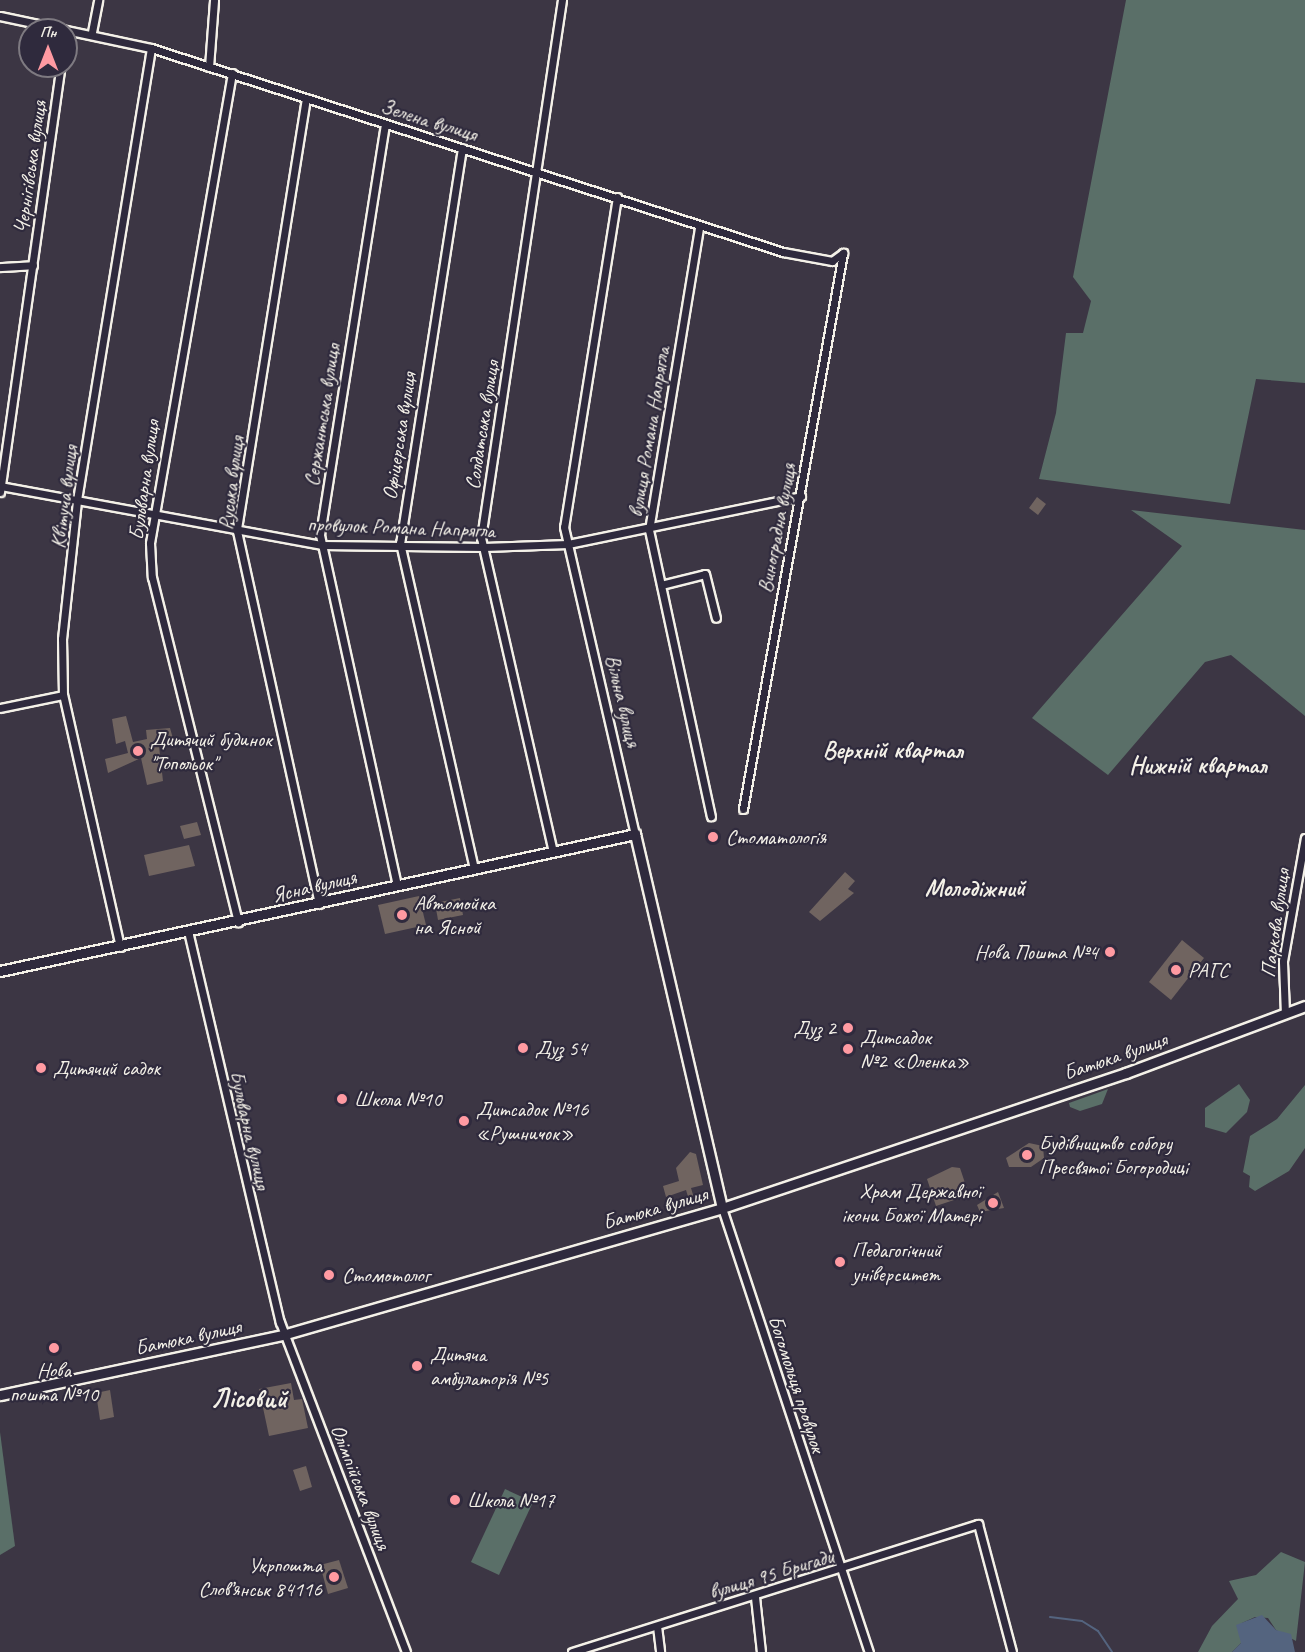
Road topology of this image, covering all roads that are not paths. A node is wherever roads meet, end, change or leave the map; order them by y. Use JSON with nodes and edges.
{"nodes":[{"id":1,"x":98,"y":0,"type":"edge"},
{"id":2,"x":214,"y":0,"type":"edge"},
{"id":3,"x":562,"y":0,"type":"edge"},
{"id":4,"x":0,"y":16,"type":"edge"},
{"id":5,"x":18,"y":20,"type":"edge"},
{"id":6,"x":78,"y":31,"type":"edge"},
{"id":7,"x":92,"y":33,"type":"junction"},
{"id":8,"x":151,"y":48,"type":"junction"},
{"id":9,"x":209,"y":67,"type":"junction"},
{"id":10,"x":232,"y":74,"type":"junction"},
{"id":11,"x":59,"y":78,"type":"edge"},
{"id":12,"x":306,"y":98,"type":"junction"},
{"id":13,"x":385,"y":124,"type":"junction"},
{"id":14,"x":462,"y":148,"type":"junction"},
{"id":15,"x":539,"y":173,"type":"junction"},
{"id":16,"x":617,"y":197,"type":"junction"},
{"id":17,"x":699,"y":228,"type":"junction"},
{"id":18,"x":843,"y":253,"type":"joint"},
{"id":19,"x":33,"y":265,"type":"junction"},
{"id":20,"x":0,"y":267,"type":"edge"},
{"id":21,"x":0,"y":488,"type":"edge"},
{"id":22,"x":801,"y":496,"type":"junction"},
{"id":23,"x":77,"y":500,"type":"junction"},
{"id":24,"x":152,"y":513,"type":"junction"},
{"id":25,"x":649,"y":530,"type":"junction"},
{"id":26,"x":237,"y":531,"type":"junction"},
{"id":27,"x":400,"y":543,"type":"junction"},
{"id":28,"x":568,"y":544,"type":"junction"},
{"id":29,"x":322,"y":545,"type":"junction"},
{"id":30,"x":484,"y":547,"type":"junction"},
{"id":31,"x":661,"y":585,"type":"junction"},
{"id":32,"x":716,"y":618,"type":"dead end"},
{"id":33,"x":63,"y":695,"type":"junction"},
{"id":34,"x":0,"y":708,"type":"edge"},
{"id":35,"x":743,"y":809,"type":"dead end"},
{"id":36,"x":711,"y":816,"type":"dead end"},
{"id":37,"x":635,"y":834,"type":"junction"},
{"id":38,"x":1305,"y":838,"type":"edge"},
{"id":39,"x":553,"y":852,"type":"junction"},
{"id":40,"x":474,"y":869,"type":"junction"},
{"id":41,"x":397,"y":885,"type":"junction"},
{"id":42,"x":319,"y":904,"type":"junction"},
{"id":43,"x":238,"y":922,"type":"junction"},
{"id":44,"x":188,"y":931,"type":"junction"},
{"id":45,"x":120,"y":947,"type":"junction"},
{"id":46,"x":0,"y":971,"type":"edge"},
{"id":47,"x":1305,"y":1006,"type":"edge"},
{"id":48,"x":1285,"y":1014,"type":"junction"},
{"id":49,"x":722,"y":1208,"type":"junction"},
{"id":50,"x":286,"y":1334,"type":"junction"},
{"id":51,"x":0,"y":1395,"type":"edge"},
{"id":52,"x":840,"y":1571,"type":"junction"},
{"id":53,"x":755,"y":1597,"type":"junction"},
{"id":54,"x":657,"y":1626,"type":"junction"},
{"id":55,"x":406,"y":1652,"type":"edge"},
{"id":56,"x":572,"y":1652,"type":"edge"},
{"id":57,"x":660,"y":1652,"type":"edge"},
{"id":58,"x":762,"y":1652,"type":"edge"},
{"id":59,"x":869,"y":1652,"type":"edge"},
{"id":60,"x":1012,"y":1652,"type":"edge"}],
"edges":[{"from":1,"to":7,"type":"street"},
{"from":2,"to":9,"type":"street"},
{"from":3,"to":15,"type":"street","name":"Солдатська вулиця"},
{"from":4,"to":5,"type":"street","name":"Зелена вулиця"},
{"from":6,"to":7,"type":"street","name":"Зелена вулиця"},
{"from":7,"to":8,"type":"street","name":"Зелена вулиця"},
{"from":8,"to":9,"type":"street","name":"Зелена вулиця"},
{"from":8,"to":23,"type":"street","name":"Квітуча вулиця"},
{"from":9,"to":10,"type":"street","name":"Зелена вулиця"},
{"from":10,"to":12,"type":"street","name":"Зелена вулиця"},
{"from":10,"to":24,"type":"street","name":"Бульварна вулиця"},
{"from":11,"to":19,"type":"street","name":"Чернігівська вулиця"},
{"from":12,"to":13,"type":"street","name":"Зелена вулиця"},
{"from":12,"to":26,"type":"street","name":"Руська вулиця"},
{"from":13,"to":14,"type":"street","name":"Зелена вулиця"},
{"from":13,"to":29,"type":"street","name":"Сержантська вулиця"},
{"from":14,"to":15,"type":"street","name":"Зелена вулиця"},
{"from":14,"to":27,"type":"street","name":"Офіцерська вулиця"},
{"from":15,"to":16,"type":"street","name":"Зелена вулиця"},
{"from":15,"to":30,"type":"street","name":"Солдатська вулиця"},
{"from":16,"to":17,"type":"street","name":"Зелена вулиця"},
{"from":16,"to":28,"type":"street","name":"Вільна вулиця"},
{"from":17,"to":18,"type":"street","name":"Зелена вулиця"},
{"from":17,"to":25,"type":"street","name":"вулиця Романа Напрягла"},
{"from":18,"to":22,"type":"street","name":"Виноградна вулиця"},
{"from":19,"to":20,"type":"street"},
{"from":19,"to":21,"type":"street","name":"Чернігівська вулиця"},
{"from":21,"to":23,"type":"street","name":"провулок Романа Напрягла"},
{"from":22,"to":25,"type":"street","name":"провулок Романа Напрягла"},
{"from":22,"to":35,"type":"street","name":"Виноградна вулиця"},
{"from":23,"to":24,"type":"street","name":"провулок Романа Напрягла"},
{"from":23,"to":33,"type":"street","name":"Квітуча вулиця"},
{"from":24,"to":26,"type":"street","name":"провулок Романа Напрягла"},
{"from":24,"to":43,"type":"street","name":"Бульварна вулиця"},
{"from":25,"to":28,"type":"street","name":"провулок Романа Напрягла"},
{"from":25,"to":31,"type":"street","name":"вулиця Романа Напрягла"},
{"from":26,"to":29,"type":"street","name":"провулок Романа Напрягла"},
{"from":26,"to":42,"type":"street","name":"Руська вулиця"},
{"from":27,"to":29,"type":"street","name":"провулок Романа Напрягла"},
{"from":27,"to":30,"type":"street","name":"провулок Романа Напрягла"},
{"from":27,"to":40,"type":"street","name":"Офіцерська вулиця"},
{"from":28,"to":30,"type":"street","name":"провулок Романа Напрягла"},
{"from":28,"to":37,"type":"street","name":"Вільна вулиця"},
{"from":29,"to":41,"type":"street","name":"Сержантська вулиця"},
{"from":30,"to":39,"type":"street","name":"Солдатська вулиця"},
{"from":31,"to":32,"type":"street"},
{"from":31,"to":36,"type":"street","name":"вулиця Романа Напрягла"},
{"from":33,"to":34,"type":"street"},
{"from":33,"to":45,"type":"street","name":"Квітуча вулиця"},
{"from":37,"to":39,"type":"street","name":"Ясна вулиця"},
{"from":37,"to":49,"type":"street","name":"Вільна вулиця"},
{"from":38,"to":48,"type":"street","name":"Паркова вулиця"},
{"from":39,"to":40,"type":"street","name":"Ясна вулиця"},
{"from":40,"to":41,"type":"street","name":"Ясна вулиця"},
{"from":41,"to":42,"type":"street","name":"Ясна вулиця"},
{"from":42,"to":43,"type":"street","name":"Ясна вулиця"},
{"from":43,"to":44,"type":"street","name":"Ясна вулиця"},
{"from":44,"to":45,"type":"street","name":"Ясна вулиця"},
{"from":44,"to":50,"type":"street","name":"Бульварна вулиця"},
{"from":45,"to":46,"type":"street","name":"Ясна вулиця"},
{"from":47,"to":48,"type":"street","name":"Батюка вулиця"},
{"from":48,"to":49,"type":"street","name":"Батюка вулиця"},
{"from":49,"to":50,"type":"street","name":"Батюка вулиця"},
{"from":49,"to":52,"type":"street","name":"Богомольця провулок"},
{"from":50,"to":51,"type":"street","name":"Батюка вулиця"},
{"from":50,"to":55,"type":"street","name":"Олімпійська вулиця"},
{"from":52,"to":53,"type":"street","name":"вулиця 95 Бригади"},
{"from":52,"to":59,"type":"street","name":"Богомольця провулок"},
{"from":52,"to":60,"type":"street","name":"вулиця 95 Бригади"},
{"from":53,"to":54,"type":"street","name":"вулиця 95 Бригади"},
{"from":53,"to":58,"type":"street"},
{"from":54,"to":56,"type":"street","name":"вулиця 95 Бригади"},
{"from":54,"to":57,"type":"street"}]}
